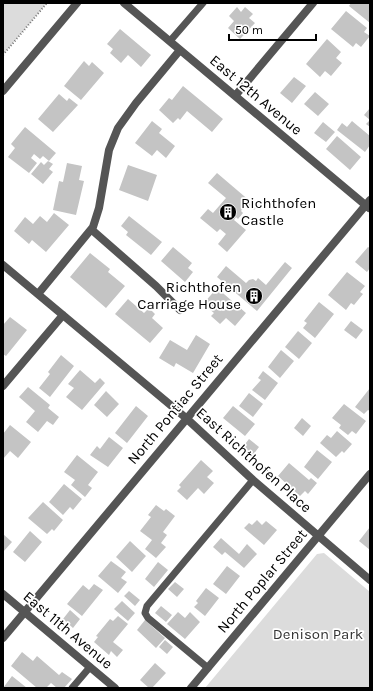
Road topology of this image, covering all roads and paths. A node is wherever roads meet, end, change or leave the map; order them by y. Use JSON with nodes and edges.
{"nodes":[{"id":1,"x":47,"y":3,"type":"edge"},
{"id":2,"x":76,"y":3,"type":"edge"},
{"id":3,"x":124,"y":3,"type":"edge"},
{"id":4,"x":203,"y":3,"type":"edge"},
{"id":5,"x":313,"y":3,"type":"edge"},
{"id":6,"x":170,"y":41,"type":"junction"},
{"id":7,"x":180,"y":50,"type":"junction"},
{"id":8,"x":3,"y":56,"type":"edge"},
{"id":9,"x":3,"y":90,"type":"edge"},
{"id":10,"x":235,"y":96,"type":"junction"},
{"id":11,"x":369,"y":205,"type":"edge"},
{"id":12,"x":92,"y":230,"type":"junction"},
{"id":13,"x":3,"y":265,"type":"edge"},
{"id":14,"x":38,"y":294,"type":"junction"},
{"id":15,"x":180,"y":310,"type":"dead end"},
{"id":16,"x":63,"y":315,"type":"junction"},
{"id":17,"x":3,"y":386,"type":"edge"},
{"id":18,"x":186,"y":418,"type":"junction"},
{"id":19,"x":370,"y":474,"type":"edge"},
{"id":20,"x":253,"y":480,"type":"junction"},
{"id":21,"x":318,"y":535,"type":"junction"},
{"id":22,"x":370,"y":580,"type":"edge"},
{"id":23,"x":3,"y":594,"type":"edge"},
{"id":24,"x":24,"y":612,"type":"junction"},
{"id":25,"x":3,"y":638,"type":"edge"},
{"id":26,"x":90,"y":667,"type":"junction"},
{"id":27,"x":208,"y":668,"type":"junction"},
{"id":28,"x":72,"y":688,"type":"edge"},
{"id":29,"x":115,"y":688,"type":"edge"},
{"id":30,"x":191,"y":688,"type":"edge"}],
"edges":[{"from":1,"to":8,"type":"path"},
{"from":2,"to":9,"type":"street"},
{"from":3,"to":6,"type":"street","name":"East 12th Avenue"},
{"from":4,"to":6,"type":"lane"},
{"from":5,"to":10,"type":"street"},
{"from":6,"to":7,"type":"street","name":"East 12th Avenue"},
{"from":7,"to":10,"type":"street","name":"East 12th Avenue"},
{"from":7,"to":12,"type":"street"},
{"from":10,"to":11,"type":"street","name":"East 12th Avenue"},
{"from":11,"to":18,"type":"street","name":"North Pontiac Street"},
{"from":12,"to":14,"type":"street"},
{"from":12,"to":15,"type":"street"},
{"from":13,"to":14,"type":"street"},
{"from":14,"to":16,"type":"street","name":"East Richthofen Place"},
{"from":16,"to":17,"type":"street"},
{"from":16,"to":18,"type":"street","name":"East Richthofen Place"},
{"from":18,"to":20,"type":"street","name":"East Richthofen Place"},
{"from":18,"to":24,"type":"street","name":"North Pontiac Street"},
{"from":19,"to":21,"type":"street","name":"North Poplar Street"},
{"from":20,"to":21,"type":"street","name":"East Richthofen Place"},
{"from":20,"to":27,"type":"lane"},
{"from":21,"to":22,"type":"street","name":"East Richthofen Place"},
{"from":21,"to":27,"type":"street","name":"North Poplar Street"},
{"from":23,"to":24,"type":"street","name":"East 11th Avenue"},
{"from":24,"to":25,"type":"street","name":"North Pontiac Street"},
{"from":24,"to":26,"type":"street","name":"East 11th Avenue"},
{"from":26,"to":28,"type":"lane"},
{"from":26,"to":29,"type":"street","name":"East 11th Avenue"},
{"from":27,"to":30,"type":"street","name":"North Poplar Street"}]}
